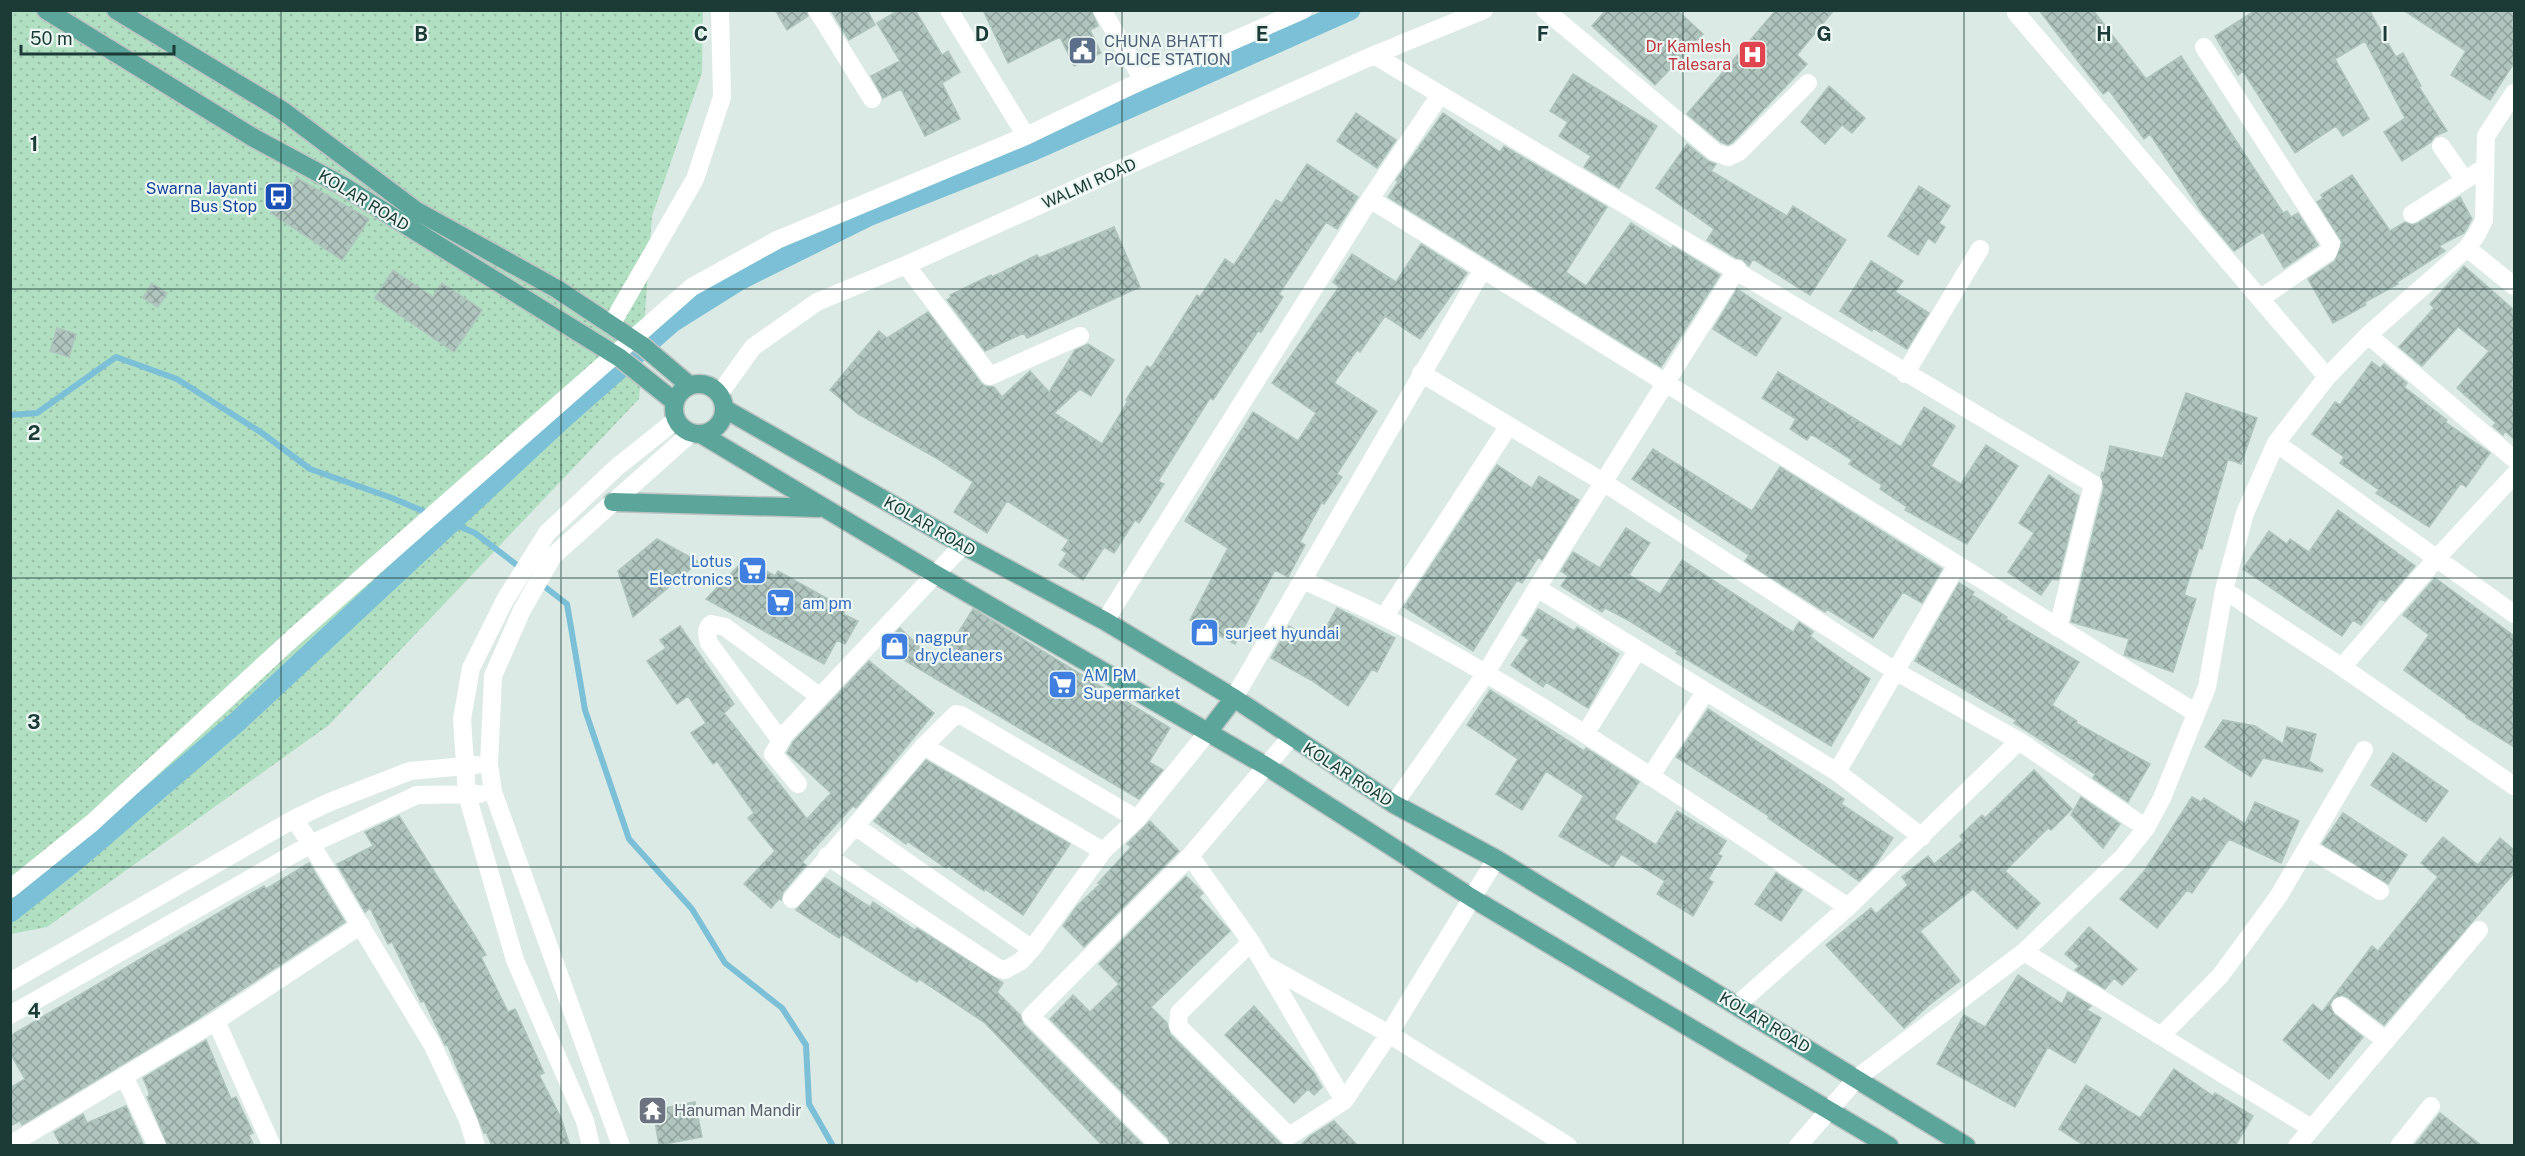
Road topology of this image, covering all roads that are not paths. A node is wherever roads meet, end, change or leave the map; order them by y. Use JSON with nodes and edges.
{"nodes":[{"id":1,"x":46,"y":10,"type":"edge"},
{"id":2,"x":116,"y":10,"type":"edge"},
{"id":3,"x":720,"y":10,"type":"edge"},
{"id":4,"x":817,"y":10,"type":"edge"},
{"id":5,"x":949,"y":10,"type":"edge"},
{"id":6,"x":1102,"y":10,"type":"edge"},
{"id":7,"x":1303,"y":10,"type":"edge"},
{"id":8,"x":1484,"y":10,"type":"edge"},
{"id":9,"x":1545,"y":10,"type":"edge"},
{"id":10,"x":2016,"y":13,"type":"dead end"},
{"id":11,"x":2204,"y":47,"type":"dead end"},
{"id":12,"x":1374,"y":55,"type":"junction"},
{"id":13,"x":1143,"y":80,"type":"junction"},
{"id":14,"x":1808,"y":83,"type":"dead end"},
{"id":15,"x":1440,"y":95,"type":"junction"},
{"id":16,"x":872,"y":99,"type":"dead end"},
{"id":17,"x":2513,"y":100,"type":"edge"},
{"id":18,"x":1026,"y":136,"type":"junction"},
{"id":19,"x":2441,"y":146,"type":"dead end"},
{"id":20,"x":2484,"y":168,"type":"junction"},
{"id":21,"x":2464,"y":179,"type":"junction"},
{"id":22,"x":1370,"y":199,"type":"junction"},
{"id":23,"x":2412,"y":214,"type":"dead end"},
{"id":24,"x":2467,"y":248,"type":"junction"},
{"id":25,"x":1980,"y":249,"type":"dead end"},
{"id":26,"x":906,"y":266,"type":"junction"},
{"id":27,"x":1483,"y":269,"type":"junction"},
{"id":28,"x":1737,"y":269,"type":"junction"},
{"id":29,"x":2514,"y":286,"type":"edge"},
{"id":30,"x":2261,"y":298,"type":"junction"},
{"id":31,"x":611,"y":325,"type":"junction"},
{"id":32,"x":2368,"y":335,"type":"junction"},
{"id":33,"x":1080,"y":336,"type":"dead end"},
{"id":34,"x":638,"y":342,"type":"junction"},
{"id":35,"x":617,"y":357,"type":"junction"},
{"id":36,"x":1421,"y":373,"type":"junction"},
{"id":37,"x":1905,"y":374,"type":"junction"},
{"id":38,"x":2327,"y":376,"type":"junction"},
{"id":39,"x":1665,"y":382,"type":"junction"},
{"id":40,"x":689,"y":385,"type":"junction"},
{"id":41,"x":723,"y":401,"type":"junction"},
{"id":42,"x":675,"y":411,"type":"junction"},
{"id":43,"x":1508,"y":427,"type":"junction"},
{"id":44,"x":696,"y":434,"type":"junction"},
{"id":45,"x":2276,"y":443,"type":"junction"},
{"id":46,"x":2514,"y":459,"type":"edge"},
{"id":47,"x":2514,"y":475,"type":"edge"},
{"id":48,"x":1603,"y":482,"type":"junction"},
{"id":49,"x":614,"y":502,"type":"junction"},
{"id":50,"x":821,"y":508,"type":"junction"},
{"id":51,"x":963,"y":545,"type":"junction"},
{"id":52,"x":2437,"y":558,"type":"junction"},
{"id":53,"x":1957,"y":565,"type":"junction"},
{"id":54,"x":935,"y":574,"type":"junction"},
{"id":55,"x":1303,"y":580,"type":"junction"},
{"id":56,"x":1537,"y":588,"type":"junction"},
{"id":57,"x":2224,"y":590,"type":"junction"},
{"id":58,"x":2514,"y":614,"type":"edge"},
{"id":59,"x":1384,"y":617,"type":"junction"},
{"id":60,"x":1105,"y":621,"type":"junction"},
{"id":61,"x":2058,"y":628,"type":"junction"},
{"id":62,"x":1636,"y":651,"type":"junction"},
{"id":63,"x":2342,"y":667,"type":"junction"},
{"id":64,"x":1895,"y":671,"type":"junction"},
{"id":65,"x":1486,"y":673,"type":"junction"},
{"id":66,"x":1705,"y":692,"type":"junction"},
{"id":67,"x":819,"y":696,"type":"junction"},
{"id":68,"x":1234,"y":698,"type":"junction"},
{"id":69,"x":2196,"y":713,"type":"junction"},
{"id":70,"x":1208,"y":732,"type":"junction"},
{"id":71,"x":1585,"y":734,"type":"junction"},
{"id":72,"x":1291,"y":737,"type":"junction"},
{"id":73,"x":781,"y":741,"type":"junction"},
{"id":74,"x":2019,"y":741,"type":"junction"},
{"id":75,"x":924,"y":746,"type":"junction"},
{"id":76,"x":2364,"y":750,"type":"dead end"},
{"id":77,"x":489,"y":764,"type":"junction"},
{"id":78,"x":1266,"y":766,"type":"junction"},
{"id":79,"x":464,"y":767,"type":"junction"},
{"id":80,"x":1837,"y":772,"type":"junction"},
{"id":81,"x":1650,"y":777,"type":"junction"},
{"id":82,"x":798,"y":784,"type":"dead end"},
{"id":83,"x":2514,"y":786,"type":"edge"},
{"id":84,"x":493,"y":792,"type":"junction"},
{"id":85,"x":467,"y":795,"type":"junction"},
{"id":86,"x":1394,"y":804,"type":"junction"},
{"id":87,"x":294,"y":819,"type":"junction"},
{"id":88,"x":1137,"y":819,"type":"junction"},
{"id":89,"x":855,"y":826,"type":"junction"},
{"id":90,"x":2146,"y":828,"type":"junction"},
{"id":91,"x":1922,"y":837,"type":"junction"},
{"id":92,"x":311,"y":844,"type":"junction"},
{"id":93,"x":2308,"y":848,"type":"junction"},
{"id":94,"x":1102,"y":851,"type":"junction"},
{"id":95,"x":827,"y":856,"type":"junction"},
{"id":96,"x":1190,"y":856,"type":"junction"},
{"id":97,"x":1496,"y":859,"type":"junction"},
{"id":98,"x":10,"y":889,"type":"edge"},
{"id":99,"x":2380,"y":891,"type":"dead end"},
{"id":100,"x":1472,"y":898,"type":"junction"},
{"id":101,"x":792,"y":899,"type":"dead end"},
{"id":102,"x":1848,"y":908,"type":"junction"},
{"id":103,"x":361,"y":925,"type":"junction"},
{"id":104,"x":2479,"y":930,"type":"dead end"},
{"id":105,"x":1251,"y":942,"type":"junction"},
{"id":106,"x":1032,"y":949,"type":"junction"},
{"id":107,"x":2024,"y":952,"type":"junction"},
{"id":108,"x":1264,"y":964,"type":"junction"},
{"id":109,"x":10,"y":982,"type":"edge"},
{"id":110,"x":1737,"y":1005,"type":"junction"},
{"id":111,"x":2341,"y":1006,"type":"dead end"},
{"id":112,"x":10,"y":1014,"type":"edge"},
{"id":113,"x":216,"y":1021,"type":"junction"},
{"id":114,"x":1389,"y":1034,"type":"junction"},
{"id":115,"x":2161,"y":1036,"type":"junction"},
{"id":116,"x":2386,"y":1041,"type":"junction"},
{"id":117,"x":125,"y":1078,"type":"junction"},
{"id":118,"x":1857,"y":1078,"type":"junction"},
{"id":119,"x":1344,"y":1101,"type":"junction"},
{"id":120,"x":2431,"y":1106,"type":"dead end"},
{"id":121,"x":1829,"y":1110,"type":"junction"},
{"id":122,"x":2311,"y":1128,"type":"junction"},
{"id":123,"x":40,"y":1138,"type":"edge"},
{"id":124,"x":10,"y":1145,"type":"edge"},
{"id":125,"x":157,"y":1146,"type":"edge"},
{"id":126,"x":272,"y":1146,"type":"edge"},
{"id":127,"x":476,"y":1146,"type":"edge"},
{"id":128,"x":591,"y":1146,"type":"edge"},
{"id":129,"x":621,"y":1146,"type":"edge"},
{"id":130,"x":1160,"y":1146,"type":"edge"},
{"id":131,"x":1568,"y":1146,"type":"edge"},
{"id":132,"x":1798,"y":1146,"type":"edge"},
{"id":133,"x":1889,"y":1146,"type":"edge"},
{"id":134,"x":1966,"y":1146,"type":"edge"},
{"id":135,"x":2297,"y":1146,"type":"edge"},
{"id":136,"x":2399,"y":1146,"type":"edge"}],
"edges":[{"from":1,"to":35,"type":"main road","name":"KOLAR ROAD"},
{"from":2,"to":31,"type":"main road","name":"KOLAR ROAD"},
{"from":3,"to":31,"type":"street"},
{"from":4,"to":16,"type":"street"},
{"from":5,"to":18,"type":"street"},
{"from":6,"to":13,"type":"street"},
{"from":7,"to":13,"type":"street"},
{"from":8,"to":12,"type":"street","name":"WALMI ROAD"},
{"from":9,"to":14,"type":"street"},
{"from":10,"to":30,"type":"street"},
{"from":11,"to":30,"type":"street"},
{"from":12,"to":15,"type":"street"},
{"from":12,"to":26,"type":"street","name":"WALMI ROAD"},
{"from":13,"to":18,"type":"street"},
{"from":15,"to":22,"type":"street"},
{"from":15,"to":28,"type":"street"},
{"from":17,"to":20,"type":"street"},
{"from":18,"to":34,"type":"street"},
{"from":19,"to":21,"type":"street"},
{"from":20,"to":21,"type":"street"},
{"from":20,"to":24,"type":"street"},
{"from":21,"to":23,"type":"street"},
{"from":22,"to":27,"type":"street"},
{"from":22,"to":60,"type":"street"},
{"from":24,"to":29,"type":"street"},
{"from":24,"to":32,"type":"street"},
{"from":25,"to":37,"type":"street"},
{"from":26,"to":33,"type":"street"},
{"from":26,"to":41,"type":"street","name":"WALMI ROAD"},
{"from":27,"to":36,"type":"street"},
{"from":27,"to":39,"type":"street"},
{"from":28,"to":37,"type":"street"},
{"from":28,"to":39,"type":"street"},
{"from":30,"to":38,"type":"street"},
{"from":31,"to":34,"type":"main road","name":"KOLAR ROAD"},
{"from":32,"to":38,"type":"street"},
{"from":32,"to":46,"type":"street"},
{"from":34,"to":35,"type":"street"},
{"from":34,"to":40,"type":"main road","name":"KOLAR ROAD"},
{"from":35,"to":42,"type":"main road","name":"KOLAR ROAD"},
{"from":35,"to":98,"type":"street"},
{"from":36,"to":43,"type":"street"},
{"from":36,"to":55,"type":"street"},
{"from":37,"to":61,"type":"street"},
{"from":38,"to":45,"type":"street"},
{"from":39,"to":48,"type":"street"},
{"from":39,"to":53,"type":"street"},
{"from":40,"to":41,"type":"main road"},
{"from":40,"to":42,"type":"main road"},
{"from":41,"to":44,"type":"main road"},
{"from":41,"to":51,"type":"main road","name":"KOLAR ROAD"},
{"from":42,"to":44,"type":"main road"},
{"from":42,"to":79,"type":"street"},
{"from":43,"to":48,"type":"street"},
{"from":43,"to":59,"type":"street"},
{"from":44,"to":49,"type":"street"},
{"from":44,"to":50,"type":"main road"},
{"from":45,"to":52,"type":"street"},
{"from":45,"to":57,"type":"street"},
{"from":47,"to":52,"type":"street"},
{"from":48,"to":56,"type":"street"},
{"from":48,"to":64,"type":"street"},
{"from":49,"to":50,"type":"main road"},
{"from":49,"to":77,"type":"street"},
{"from":50,"to":54,"type":"main road"},
{"from":51,"to":54,"type":"street"},
{"from":51,"to":60,"type":"main road","name":"KOLAR ROAD"},
{"from":52,"to":58,"type":"street"},
{"from":52,"to":63,"type":"street"},
{"from":53,"to":61,"type":"street"},
{"from":53,"to":64,"type":"street"},
{"from":54,"to":67,"type":"street"},
{"from":54,"to":70,"type":"main road"},
{"from":55,"to":59,"type":"street"},
{"from":55,"to":68,"type":"street"},
{"from":56,"to":62,"type":"street"},
{"from":56,"to":65,"type":"street"},
{"from":57,"to":63,"type":"street"},
{"from":57,"to":69,"type":"street"},
{"from":59,"to":65,"type":"street"},
{"from":60,"to":68,"type":"main road","name":"KOLAR ROAD"},
{"from":61,"to":69,"type":"street"},
{"from":62,"to":66,"type":"street"},
{"from":62,"to":71,"type":"street"},
{"from":63,"to":83,"type":"street"},
{"from":64,"to":74,"type":"street"},
{"from":64,"to":80,"type":"street"},
{"from":65,"to":71,"type":"street"},
{"from":65,"to":86,"type":"street"},
{"from":66,"to":80,"type":"street"},
{"from":66,"to":81,"type":"street"},
{"from":67,"to":73,"type":"street"},
{"from":67,"to":73,"type":"street"},
{"from":68,"to":70,"type":"main road"},
{"from":68,"to":72,"type":"main road","name":"KOLAR ROAD"},
{"from":69,"to":90,"type":"street"},
{"from":70,"to":78,"type":"main road"},
{"from":70,"to":88,"type":"street"},
{"from":71,"to":81,"type":"street"},
{"from":72,"to":78,"type":"street"},
{"from":72,"to":86,"type":"main road","name":"KOLAR ROAD"},
{"from":73,"to":82,"type":"street"},
{"from":74,"to":90,"type":"street"},
{"from":74,"to":91,"type":"street"},
{"from":75,"to":88,"type":"street"},
{"from":75,"to":89,"type":"street"},
{"from":75,"to":94,"type":"street"},
{"from":76,"to":93,"type":"street"},
{"from":77,"to":79,"type":"street"},
{"from":77,"to":84,"type":"street"},
{"from":78,"to":96,"type":"street"},
{"from":78,"to":100,"type":"main road"},
{"from":79,"to":85,"type":"street"},
{"from":79,"to":87,"type":"street"},
{"from":80,"to":91,"type":"street"},
{"from":81,"to":102,"type":"street"},
{"from":84,"to":85,"type":"street"},
{"from":84,"to":129,"type":"street"},
{"from":85,"to":92,"type":"street"},
{"from":85,"to":128,"type":"street"},
{"from":86,"to":97,"type":"main road","name":"KOLAR ROAD"},
{"from":87,"to":92,"type":"street"},
{"from":87,"to":109,"type":"street"},
{"from":88,"to":94,"type":"street"},
{"from":89,"to":95,"type":"street"},
{"from":89,"to":106,"type":"street"},
{"from":90,"to":107,"type":"street"},
{"from":91,"to":102,"type":"street"},
{"from":92,"to":103,"type":"street"},
{"from":92,"to":112,"type":"street"},
{"from":93,"to":99,"type":"street"},
{"from":93,"to":115,"type":"street"},
{"from":94,"to":106,"type":"street"},
{"from":95,"to":101,"type":"street"},
{"from":95,"to":106,"type":"street"},
{"from":96,"to":105,"type":"street"},
{"from":96,"to":130,"type":"street"},
{"from":97,"to":100,"type":"street"},
{"from":97,"to":110,"type":"main road","name":"KOLAR ROAD"},
{"from":100,"to":114,"type":"street"},
{"from":100,"to":121,"type":"main road"},
{"from":102,"to":110,"type":"street"},
{"from":103,"to":113,"type":"street"},
{"from":103,"to":127,"type":"street"},
{"from":104,"to":116,"type":"street"},
{"from":105,"to":108,"type":"street"},
{"from":105,"to":119,"type":"street"},
{"from":107,"to":115,"type":"street"},
{"from":107,"to":118,"type":"street"},
{"from":108,"to":114,"type":"street"},
{"from":108,"to":119,"type":"street"},
{"from":110,"to":118,"type":"main road","name":"KOLAR ROAD"},
{"from":111,"to":116,"type":"street"},
{"from":113,"to":117,"type":"street"},
{"from":113,"to":126,"type":"street"},
{"from":114,"to":119,"type":"street"},
{"from":114,"to":131,"type":"street"},
{"from":115,"to":122,"type":"street"},
{"from":116,"to":122,"type":"street"},
{"from":117,"to":123,"type":"street"},
{"from":117,"to":125,"type":"street"},
{"from":118,"to":121,"type":"street"},
{"from":118,"to":134,"type":"main road","name":"KOLAR ROAD"},
{"from":120,"to":136,"type":"street"},
{"from":121,"to":132,"type":"street"},
{"from":121,"to":133,"type":"main road"},
{"from":122,"to":135,"type":"street"},
{"from":123,"to":124,"type":"street"}]}
